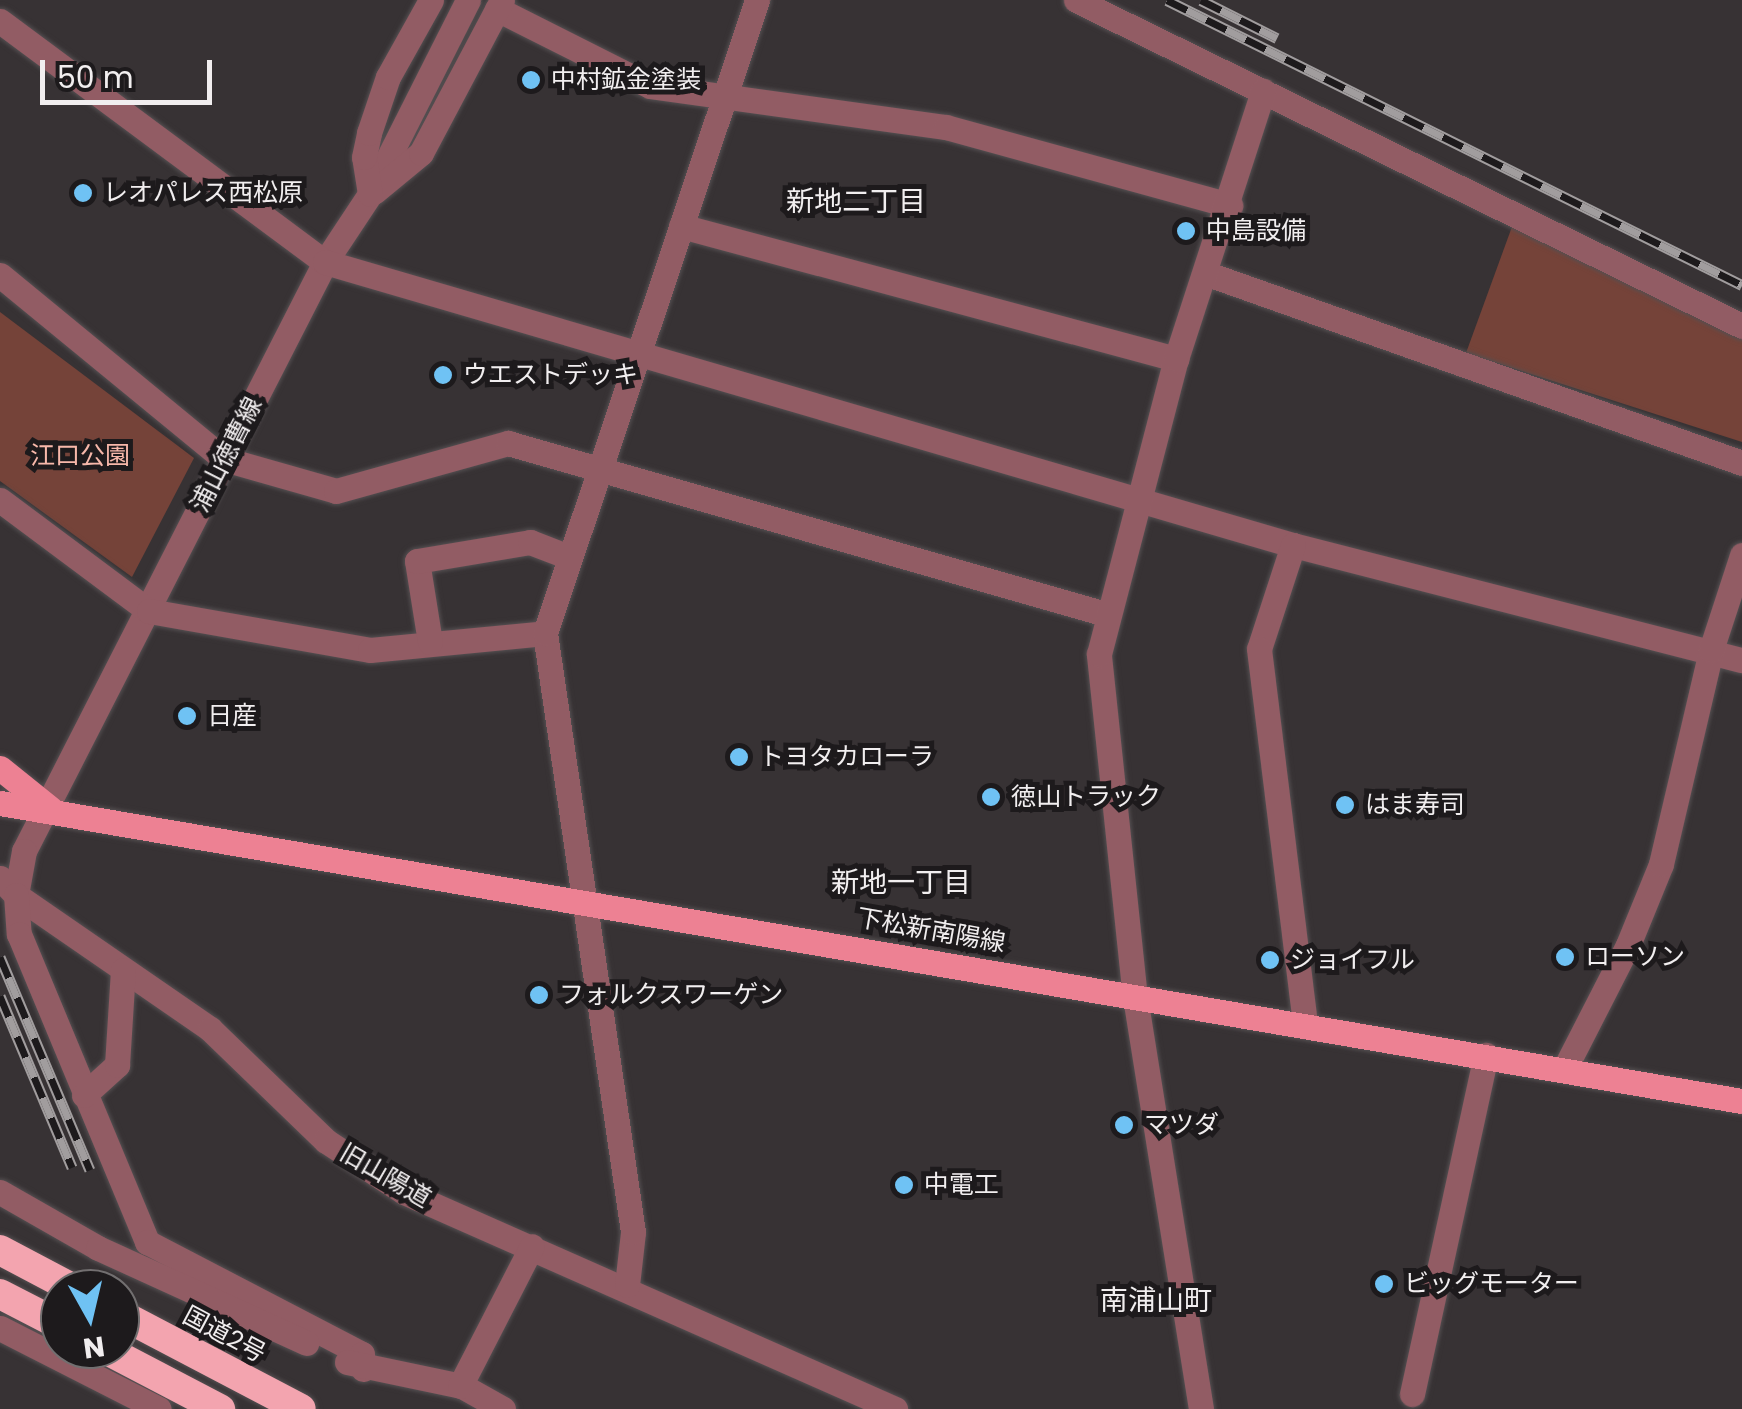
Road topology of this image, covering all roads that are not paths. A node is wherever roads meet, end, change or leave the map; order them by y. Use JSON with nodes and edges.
{"nodes":[{"id":1,"x":431,"y":0,"type":"edge"},
{"id":2,"x":468,"y":0,"type":"edge"},
{"id":3,"x":757,"y":0,"type":"edge"},
{"id":4,"x":1076,"y":0,"type":"edge"},
{"id":5,"x":500,"y":4,"type":"edge"},
{"id":6,"x":0,"y":21,"type":"edge"},
{"id":7,"x":1263,"y":91,"type":"junction"},
{"id":8,"x":724,"y":98,"type":"junction"},
{"id":9,"x":370,"y":194,"type":"junction"},
{"id":10,"x":1230,"y":204,"type":"junction"},
{"id":11,"x":682,"y":226,"type":"junction"},
{"id":12,"x":325,"y":262,"type":"junction"},
{"id":13,"x":1205,"y":273,"type":"junction"},
{"id":14,"x":0,"y":275,"type":"edge"},
{"id":15,"x":1742,"y":326,"type":"edge"},
{"id":16,"x":639,"y":353,"type":"junction"},
{"id":17,"x":1176,"y":359,"type":"junction"},
{"id":18,"x":224,"y":459,"type":"junction"},
{"id":19,"x":1742,"y":463,"type":"edge"},
{"id":20,"x":598,"y":470,"type":"junction"},
{"id":21,"x":0,"y":500,"type":"edge"},
{"id":22,"x":1139,"y":500,"type":"junction"},
{"id":23,"x":1292,"y":546,"type":"junction"},
{"id":24,"x":1742,"y":554,"type":"edge"},
{"id":25,"x":567,"y":556,"type":"junction"},
{"id":26,"x":149,"y":611,"type":"junction"},
{"id":27,"x":1109,"y":615,"type":"junction"},
{"id":28,"x":545,"y":633,"type":"junction"},
{"id":29,"x":430,"y":642,"type":"junction"},
{"id":30,"x":1710,"y":650,"type":"junction"},
{"id":31,"x":1742,"y":660,"type":"edge"},
{"id":32,"x":0,"y":768,"type":"edge"},
{"id":33,"x":0,"y":803,"type":"edge"},
{"id":34,"x":51,"y":809,"type":"junction"},
{"id":35,"x":8,"y":886,"type":"edge"},
{"id":36,"x":581,"y":900,"type":"junction"},
{"id":37,"x":123,"y":970,"type":"junction"},
{"id":38,"x":1135,"y":998,"type":"junction"},
{"id":39,"x":1305,"y":1026,"type":"junction"},
{"id":40,"x":1486,"y":1055,"type":"junction"},
{"id":41,"x":1564,"y":1070,"type":"junction"},
{"id":42,"x":84,"y":1096,"type":"junction"},
{"id":43,"x":1742,"y":1102,"type":"edge"},
{"id":44,"x":0,"y":1192,"type":"edge"},
{"id":45,"x":532,"y":1246,"type":"junction"},
{"id":46,"x":0,"y":1250,"type":"edge"},
{"id":47,"x":40,"y":1271,"type":"edge"},
{"id":48,"x":627,"y":1285,"type":"junction"},
{"id":49,"x":0,"y":1294,"type":"edge"},
{"id":50,"x":40,"y":1315,"type":"edge"},
{"id":51,"x":140,"y":1324,"type":"edge"},
{"id":52,"x":0,"y":1328,"type":"edge"},
{"id":53,"x":140,"y":1367,"type":"edge"},
{"id":54,"x":362,"y":1369,"type":"junction"},
{"id":55,"x":460,"y":1386,"type":"junction"},
{"id":56,"x":1412,"y":1394,"type":"dead end"},
{"id":57,"x":159,"y":1409,"type":"edge"},
{"id":58,"x":220,"y":1409,"type":"edge"},
{"id":59,"x":301,"y":1409,"type":"edge"},
{"id":60,"x":503,"y":1409,"type":"edge"},
{"id":61,"x":896,"y":1409,"type":"edge"},
{"id":62,"x":1202,"y":1409,"type":"edge"}],
"edges":[{"from":1,"to":9,"type":"street"},
{"from":2,"to":9,"type":"street","name":"浦山徳曹線"},
{"from":3,"to":8,"type":"street"},
{"from":4,"to":7,"type":"street"},
{"from":5,"to":8,"type":"street"},
{"from":5,"to":9,"type":"street"},
{"from":6,"to":12,"type":"street"},
{"from":7,"to":10,"type":"street"},
{"from":7,"to":15,"type":"street"},
{"from":8,"to":10,"type":"street"},
{"from":8,"to":11,"type":"street"},
{"from":9,"to":12,"type":"street","name":"浦山徳曹線"},
{"from":10,"to":13,"type":"street"},
{"from":11,"to":16,"type":"street"},
{"from":11,"to":17,"type":"street"},
{"from":12,"to":16,"type":"street"},
{"from":12,"to":18,"type":"street","name":"浦山徳曹線"},
{"from":13,"to":17,"type":"street"},
{"from":13,"to":19,"type":"street"},
{"from":14,"to":18,"type":"street"},
{"from":16,"to":20,"type":"street"},
{"from":16,"to":22,"type":"street"},
{"from":17,"to":22,"type":"street"},
{"from":18,"to":20,"type":"street"},
{"from":18,"to":26,"type":"street","name":"浦山徳曹線"},
{"from":20,"to":25,"type":"street"},
{"from":20,"to":27,"type":"street"},
{"from":21,"to":26,"type":"street"},
{"from":22,"to":23,"type":"street"},
{"from":22,"to":27,"type":"street"},
{"from":23,"to":30,"type":"street"},
{"from":23,"to":39,"type":"street"},
{"from":24,"to":30,"type":"street"},
{"from":25,"to":28,"type":"street"},
{"from":25,"to":29,"type":"street"},
{"from":26,"to":29,"type":"street"},
{"from":26,"to":34,"type":"street","name":"浦山徳曹線"},
{"from":27,"to":38,"type":"street"},
{"from":28,"to":29,"type":"street"},
{"from":28,"to":36,"type":"street"},
{"from":30,"to":31,"type":"street"},
{"from":30,"to":41,"type":"street"},
{"from":32,"to":34,"type":"main road","name":"下松新南陽線"},
{"from":33,"to":34,"type":"main road","name":"下松新南陽線"},
{"from":34,"to":35,"type":"street"},
{"from":34,"to":36,"type":"main road","name":"下松新南陽線"},
{"from":35,"to":37,"type":"street","name":"旧山陽道"},
{"from":35,"to":42,"type":"street"},
{"from":36,"to":38,"type":"main road","name":"下松新南陽線"},
{"from":36,"to":48,"type":"street"},
{"from":37,"to":42,"type":"street"},
{"from":37,"to":45,"type":"street","name":"旧山陽道"},
{"from":38,"to":39,"type":"main road","name":"下松新南陽線"},
{"from":38,"to":62,"type":"street"},
{"from":39,"to":40,"type":"main road","name":"下松新南陽線"},
{"from":40,"to":41,"type":"main road","name":"下松新南陽線"},
{"from":40,"to":56,"type":"street"},
{"from":41,"to":43,"type":"main road","name":"下松新南陽線"},
{"from":42,"to":54,"type":"street"},
{"from":44,"to":54,"type":"street"},
{"from":45,"to":48,"type":"street","name":"旧山陽道"},
{"from":45,"to":55,"type":"street"},
{"from":46,"to":47,"type":"highway"},
{"from":48,"to":61,"type":"street","name":"旧山陽道"},
{"from":49,"to":50,"type":"highway"},
{"from":51,"to":59,"type":"highway","name":"国道2号"},
{"from":52,"to":57,"type":"street"},
{"from":53,"to":58,"type":"highway"},
{"from":54,"to":55,"type":"street"},
{"from":55,"to":60,"type":"street"}]}
